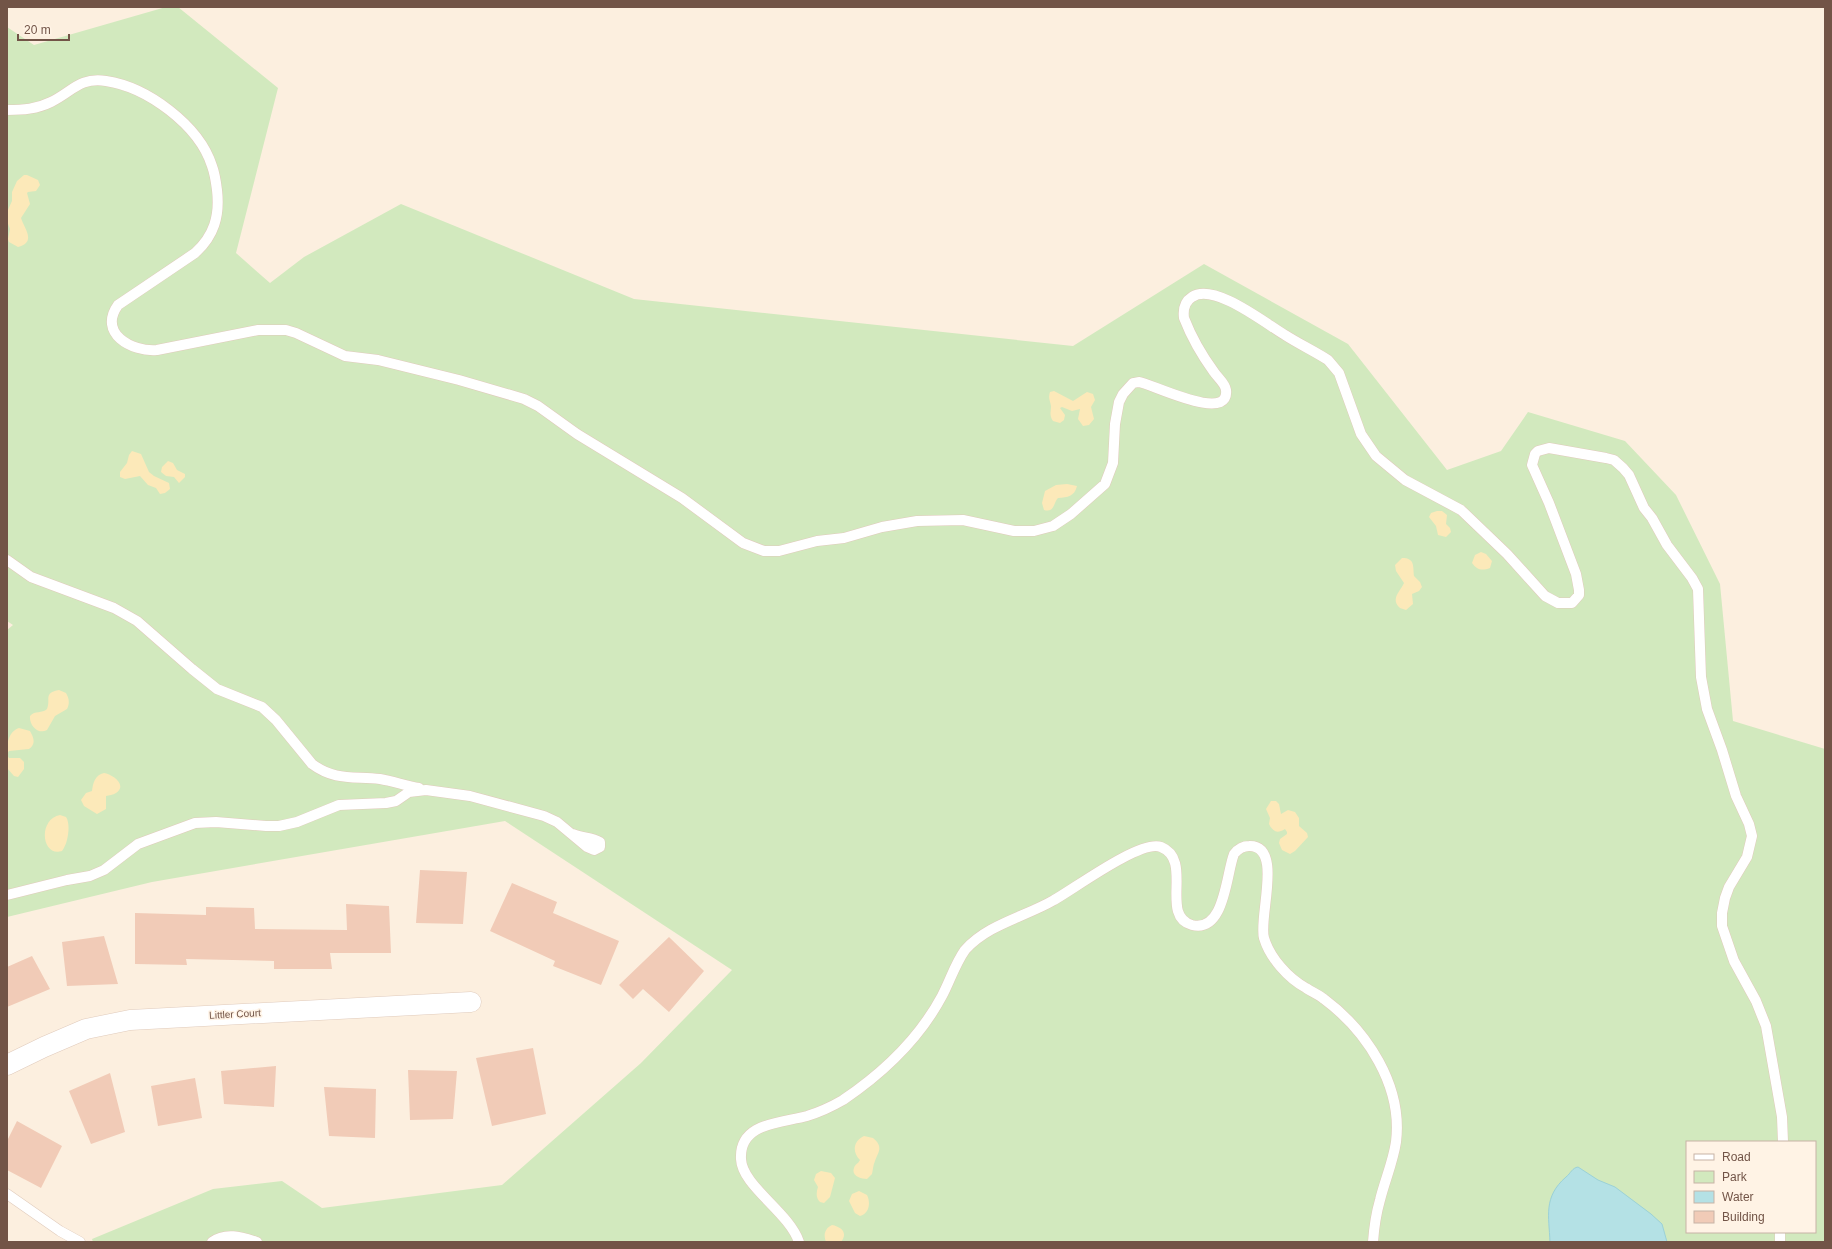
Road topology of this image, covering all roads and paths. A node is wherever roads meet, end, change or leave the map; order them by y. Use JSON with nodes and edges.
{"nodes":[{"id":1,"x":7,"y":110,"type":"edge"},
{"id":2,"x":7,"y":560,"type":"edge"},
{"id":3,"x":426,"y":790,"type":"junction"},
{"id":4,"x":573,"y":834,"type":"dead end"},
{"id":5,"x":7,"y":895,"type":"edge"},
{"id":6,"x":471,"y":1002,"type":"dead end"},
{"id":7,"x":7,"y":1065,"type":"edge"},
{"id":8,"x":1783,"y":1141,"type":"edge"},
{"id":9,"x":7,"y":1194,"type":"edge"},
{"id":10,"x":80,"y":1242,"type":"edge"},
{"id":11,"x":212,"y":1242,"type":"edge"},
{"id":12,"x":257,"y":1242,"type":"edge"},
{"id":13,"x":799,"y":1242,"type":"edge"},
{"id":14,"x":1373,"y":1242,"type":"edge"}],
"edges":[{"from":1,"to":8,"type":"lane"},
{"from":2,"to":3,"type":"lane"},
{"from":3,"to":4,"type":"lane"},
{"from":3,"to":5,"type":"lane"},
{"from":6,"to":7,"type":"street","name":"Littler Court"},
{"from":9,"to":10,"type":"lane"},
{"from":11,"to":12,"type":"lane"},
{"from":13,"to":14,"type":"lane"}]}
